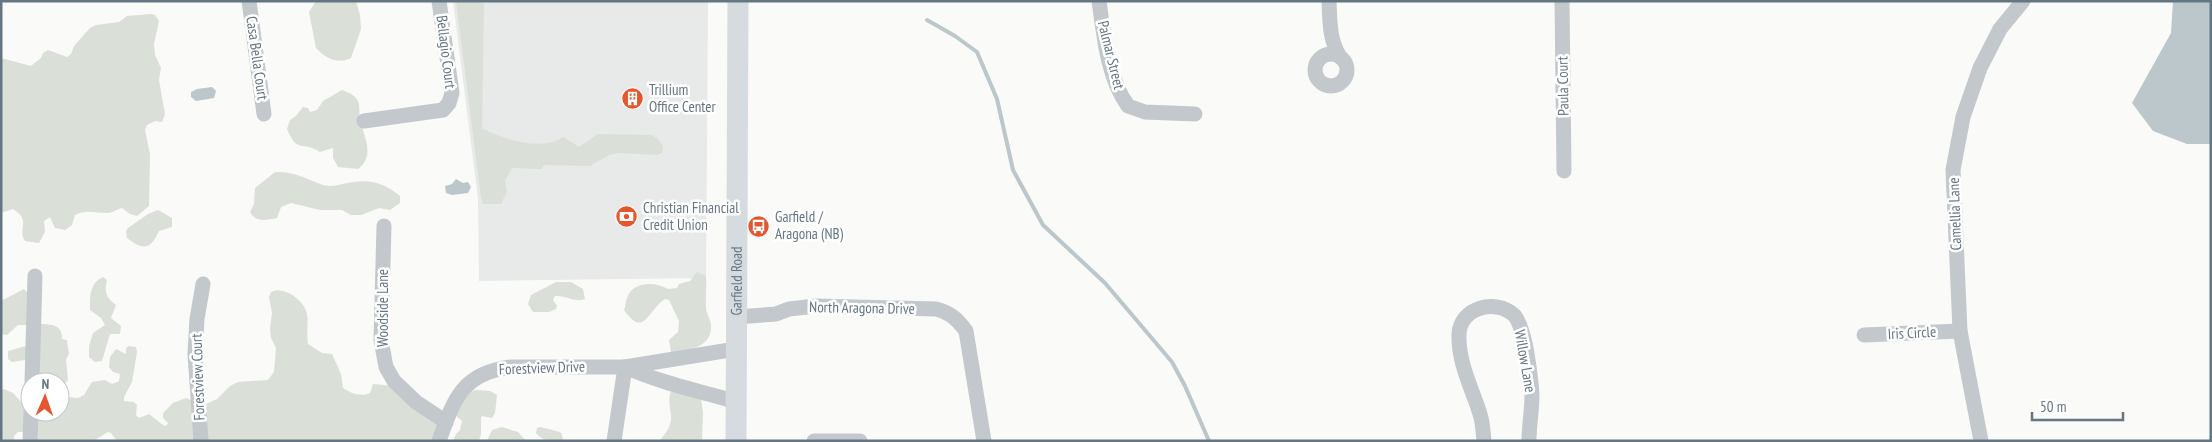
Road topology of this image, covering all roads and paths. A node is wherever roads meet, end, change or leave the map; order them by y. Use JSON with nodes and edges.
{"nodes":[{"id":1,"x":249,"y":1,"type":"edge"},
{"id":2,"x":439,"y":1,"type":"edge"},
{"id":3,"x":738,"y":1,"type":"edge"},
{"id":4,"x":1099,"y":1,"type":"edge"},
{"id":5,"x":1329,"y":1,"type":"edge"},
{"id":6,"x":1562,"y":1,"type":"edge"},
{"id":7,"x":2023,"y":1,"type":"edge"},
{"id":8,"x":1330,"y":31,"type":"junction"},
{"id":9,"x":1340,"y":57,"type":"junction"},
{"id":10,"x":1320,"y":58,"type":"junction"},
{"id":11,"x":264,"y":114,"type":"dead end"},
{"id":12,"x":1195,"y":114,"type":"dead end"},
{"id":13,"x":364,"y":121,"type":"dead end"},
{"id":14,"x":1564,"y":171,"type":"dead end"},
{"id":15,"x":384,"y":226,"type":"dead end"},
{"id":16,"x":35,"y":276,"type":"dead end"},
{"id":17,"x":203,"y":284,"type":"dead end"},
{"id":18,"x":736,"y":317,"type":"junction"},
{"id":19,"x":1960,"y":330,"type":"junction"},
{"id":20,"x":1864,"y":335,"type":"dead end"},
{"id":21,"x":736,"y":349,"type":"junction"},
{"id":22,"x":625,"y":367,"type":"junction"},
{"id":23,"x":32,"y":372,"type":"edge"},
{"id":24,"x":737,"y":402,"type":"junction"},
{"id":25,"x":31,"y":422,"type":"edge"},
{"id":26,"x":446,"y":422,"type":"junction"},
{"id":27,"x":30,"y":441,"type":"edge"},
{"id":28,"x":201,"y":441,"type":"edge"},
{"id":29,"x":439,"y":441,"type":"edge"},
{"id":30,"x":614,"y":441,"type":"edge"},
{"id":31,"x":736,"y":441,"type":"edge"},
{"id":32,"x":814,"y":441,"type":"edge"},
{"id":33,"x":860,"y":441,"type":"edge"},
{"id":34,"x":984,"y":441,"type":"edge"},
{"id":35,"x":1484,"y":441,"type":"edge"},
{"id":36,"x":1530,"y":441,"type":"edge"},
{"id":37,"x":1981,"y":441,"type":"edge"}],
"edges":[{"from":1,"to":11,"type":"street","name":"Casa Bella Court"},
{"from":2,"to":13,"type":"street","name":"Bellagio Court"},
{"from":3,"to":18,"type":"main road","name":"Garfield Road"},
{"from":4,"to":12,"type":"street","name":"Palmar Street"},
{"from":5,"to":8,"type":"street"},
{"from":6,"to":14,"type":"street","name":"Paula Court"},
{"from":7,"to":19,"type":"street","name":"Camellia Lane"},
{"from":8,"to":9,"type":"street"},
{"from":8,"to":10,"type":"street"},
{"from":9,"to":10,"type":"street"},
{"from":9,"to":10,"type":"street"},
{"from":15,"to":26,"type":"street","name":"Woodside Lane"},
{"from":16,"to":23,"type":"street"},
{"from":17,"to":28,"type":"street","name":"Forestview Court"},
{"from":18,"to":21,"type":"main road","name":"Garfield Road"},
{"from":18,"to":34,"type":"street","name":"North Aragona Drive"},
{"from":19,"to":20,"type":"street","name":"Iris Circle"},
{"from":19,"to":37,"type":"street","name":"Camellia Lane"},
{"from":21,"to":22,"type":"street","name":"Forestview Drive"},
{"from":21,"to":24,"type":"main road","name":"Garfield Road"},
{"from":22,"to":24,"type":"street","name":"Forestview Drive"},
{"from":22,"to":26,"type":"street","name":"Forestview Drive"},
{"from":22,"to":30,"type":"street"},
{"from":24,"to":31,"type":"main road","name":"Garfield Road"},
{"from":25,"to":27,"type":"street"},
{"from":26,"to":29,"type":"street","name":"Forestview Drive"},
{"from":32,"to":33,"type":"street"},
{"from":35,"to":36,"type":"street","name":"Willow Lane"}]}
